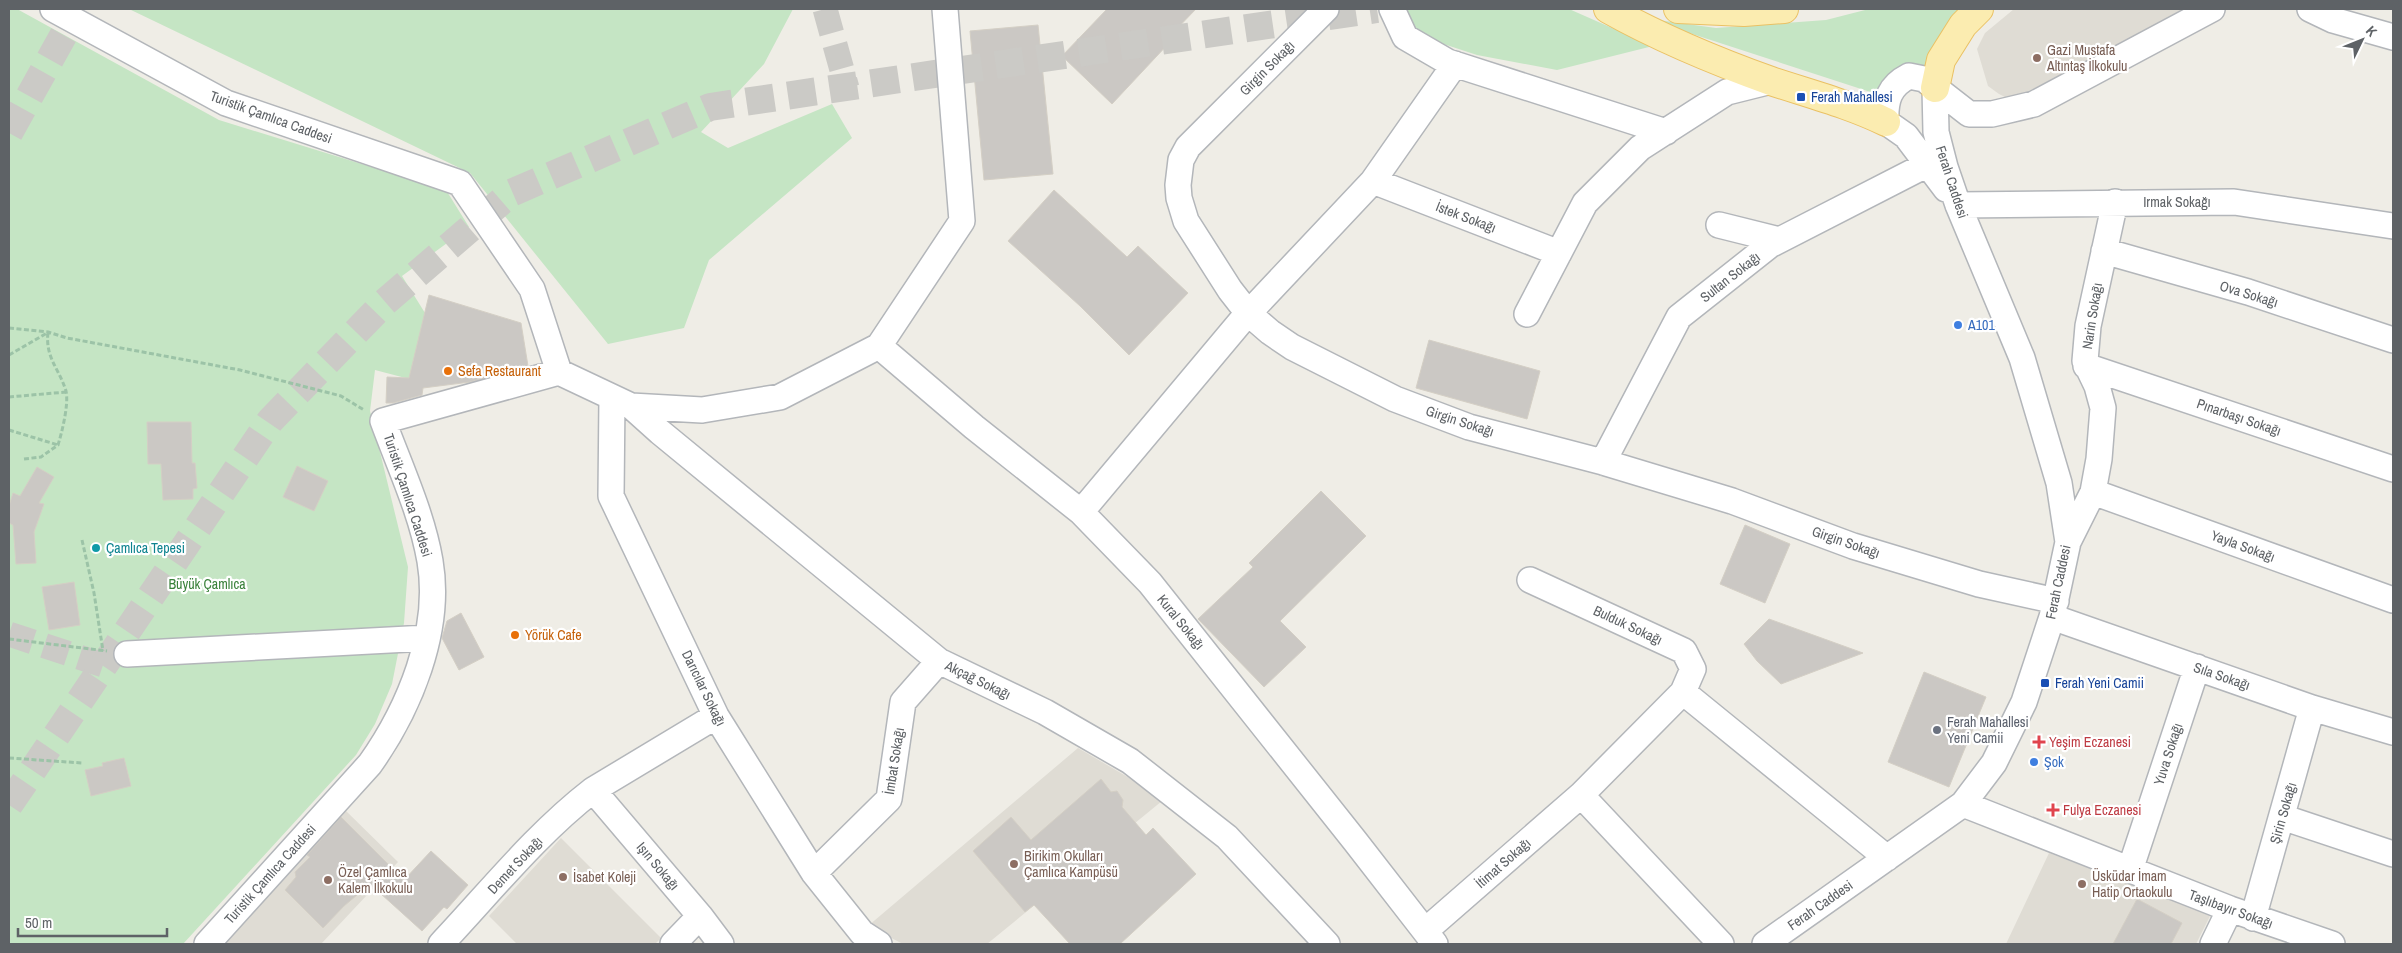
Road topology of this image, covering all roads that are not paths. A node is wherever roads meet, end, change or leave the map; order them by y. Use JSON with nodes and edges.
{"nodes":[{"id":1,"x":53,"y":9,"type":"edge"},
{"id":2,"x":945,"y":9,"type":"edge"},
{"id":3,"x":1326,"y":9,"type":"edge"},
{"id":4,"x":1392,"y":9,"type":"edge"},
{"id":5,"x":1608,"y":9,"type":"edge"},
{"id":6,"x":1678,"y":9,"type":"edge"},
{"id":7,"x":1784,"y":9,"type":"edge"},
{"id":8,"x":1979,"y":9,"type":"edge"},
{"id":9,"x":2212,"y":9,"type":"edge"},
{"id":10,"x":2310,"y":9,"type":"edge"},
{"id":11,"x":2393,"y":37,"type":"edge"},
{"id":12,"x":1455,"y":64,"type":"junction"},
{"id":13,"x":1771,"y":81,"type":"junction"},
{"id":14,"x":1935,"y":88,"type":"junction"},
{"id":15,"x":1886,"y":122,"type":"junction"},
{"id":16,"x":1666,"y":132,"type":"junction"},
{"id":17,"x":1928,"y":164,"type":"junction"},
{"id":18,"x":1372,"y":181,"type":"junction"},
{"id":19,"x":2115,"y":202,"type":"junction"},
{"id":20,"x":1958,"y":205,"type":"junction"},
{"id":21,"x":1719,"y":225,"type":"dead end"},
{"id":22,"x":2393,"y":226,"type":"edge"},
{"id":23,"x":1779,"y":240,"type":"junction"},
{"id":24,"x":2104,"y":251,"type":"junction"},
{"id":25,"x":1559,"y":253,"type":"junction"},
{"id":26,"x":1248,"y":313,"type":"junction"},
{"id":27,"x":1527,"y":314,"type":"dead end"},
{"id":28,"x":2393,"y":340,"type":"edge"},
{"id":29,"x":879,"y":346,"type":"junction"},
{"id":30,"x":2086,"y":366,"type":"junction"},
{"id":31,"x":559,"y":372,"type":"junction"},
{"id":32,"x":622,"y":402,"type":"junction"},
{"id":33,"x":1604,"y":462,"type":"junction"},
{"id":34,"x":2393,"y":469,"type":"edge"},
{"id":35,"x":2093,"y":492,"type":"junction"},
{"id":36,"x":1081,"y":512,"type":"junction"},
{"id":37,"x":2068,"y":542,"type":"junction"},
{"id":38,"x":1530,"y":580,"type":"dead end"},
{"id":39,"x":2393,"y":600,"type":"edge"},
{"id":40,"x":2054,"y":609,"type":"junction"},
{"id":41,"x":426,"y":638,"type":"junction"},
{"id":42,"x":127,"y":654,"type":"tunnel mouth"},
{"id":43,"x":939,"y":661,"type":"junction"},
{"id":44,"x":2196,"y":667,"type":"junction"},
{"id":45,"x":1683,"y":692,"type":"junction"},
{"id":46,"x":2312,"y":708,"type":"junction"},
{"id":47,"x":716,"y":716,"type":"junction"},
{"id":48,"x":2392,"y":724,"type":"edge"},
{"id":49,"x":593,"y":790,"type":"junction"},
{"id":50,"x":1581,"y":795,"type":"junction"},
{"id":51,"x":1963,"y":804,"type":"junction"},
{"id":52,"x":2282,"y":817,"type":"junction"},
{"id":53,"x":2393,"y":854,"type":"edge"},
{"id":54,"x":1887,"y":858,"type":"junction"},
{"id":55,"x":2130,"y":870,"type":"junction"},
{"id":56,"x":814,"y":873,"type":"junction"},
{"id":57,"x":2230,"y":909,"type":"junction"},
{"id":58,"x":700,"y":916,"type":"junction"},
{"id":59,"x":2253,"y":918,"type":"junction"},
{"id":60,"x":1430,"y":938,"type":"edge"},
{"id":61,"x":207,"y":944,"type":"edge"},
{"id":62,"x":441,"y":944,"type":"edge"},
{"id":63,"x":673,"y":944,"type":"edge"},
{"id":64,"x":721,"y":944,"type":"edge"},
{"id":65,"x":879,"y":944,"type":"edge"},
{"id":66,"x":1326,"y":944,"type":"edge"},
{"id":67,"x":1721,"y":944,"type":"edge"},
{"id":68,"x":1765,"y":944,"type":"edge"},
{"id":69,"x":2213,"y":944,"type":"edge"},
{"id":70,"x":2332,"y":944,"type":"edge"}],
"edges":[{"from":1,"to":31,"type":"street","name":"Turistik Çamlıca Caddesi"},
{"from":2,"to":29,"type":"street"},
{"from":3,"to":26,"type":"street","name":"Girgin Sokağı"},
{"from":4,"to":12,"type":"street"},
{"from":5,"to":13,"type":"main road"},
{"from":6,"to":7,"type":"main road"},
{"from":8,"to":14,"type":"main road"},
{"from":9,"to":14,"type":"street"},
{"from":10,"to":11,"type":"street"},
{"from":12,"to":16,"type":"street"},
{"from":12,"to":18,"type":"street"},
{"from":13,"to":15,"type":"main road"},
{"from":13,"to":16,"type":"street"},
{"from":14,"to":15,"type":"street"},
{"from":14,"to":20,"type":"street","name":"Ferah Caddesi"},
{"from":15,"to":17,"type":"street"},
{"from":16,"to":25,"type":"street"},
{"from":17,"to":20,"type":"street"},
{"from":17,"to":23,"type":"street","name":"Sultan Sokağı"},
{"from":18,"to":25,"type":"street","name":"İstek Sokağı"},
{"from":18,"to":26,"type":"street"},
{"from":19,"to":20,"type":"street","name":"Irmak Sokağı"},
{"from":19,"to":22,"type":"street","name":"Irmak Sokağı"},
{"from":19,"to":24,"type":"street","name":"Narin Sokağı"},
{"from":20,"to":37,"type":"street","name":"Ferah Caddesi"},
{"from":21,"to":23,"type":"street"},
{"from":23,"to":33,"type":"street","name":"Sultan Sokağı"},
{"from":24,"to":28,"type":"street","name":"Ova Sokağı"},
{"from":24,"to":30,"type":"street","name":"Narin Sokağı"},
{"from":25,"to":27,"type":"street"},
{"from":26,"to":33,"type":"street","name":"Girgin Sokağı"},
{"from":26,"to":36,"type":"street"},
{"from":29,"to":32,"type":"street"},
{"from":29,"to":36,"type":"street","name":"Kural Sokağı"},
{"from":30,"to":34,"type":"street","name":"Pınarbaşı Sokağı"},
{"from":30,"to":35,"type":"street","name":"Narin Sokağı"},
{"from":31,"to":32,"type":"street"},
{"from":31,"to":41,"type":"street","name":"Turistik Çamlıca Caddesi"},
{"from":32,"to":43,"type":"street","name":"Akçağ Sokağı"},
{"from":32,"to":47,"type":"street","name":"Darıcılar Sokağı"},
{"from":33,"to":40,"type":"street","name":"Girgin Sokağı"},
{"from":35,"to":37,"type":"street","name":"Narin Sokağı"},
{"from":35,"to":39,"type":"street","name":"Yayla Sokağı"},
{"from":36,"to":60,"type":"street","name":"Kural Sokağı"},
{"from":37,"to":40,"type":"street","name":"Ferah Caddesi"},
{"from":38,"to":45,"type":"street","name":"Bulduk Sokağı"},
{"from":40,"to":44,"type":"street","name":"Sıla Sokağı"},
{"from":40,"to":51,"type":"street","name":"Ferah Caddesi"},
{"from":41,"to":42,"type":"street"},
{"from":41,"to":61,"type":"street","name":"Turistik Çamlıca Caddesi"},
{"from":43,"to":56,"type":"street","name":"İmbat Sokağı"},
{"from":43,"to":66,"type":"street","name":"Akçağ Sokağı"},
{"from":44,"to":46,"type":"street","name":"Sıla Sokağı"},
{"from":44,"to":55,"type":"street","name":"Yuva Sokağı"},
{"from":45,"to":50,"type":"street","name":"İtimat Sokağı"},
{"from":45,"to":54,"type":"street"},
{"from":46,"to":48,"type":"street","name":"Sıla Sokağı"},
{"from":46,"to":52,"type":"street","name":"Şirin Sokağı"},
{"from":47,"to":49,"type":"street","name":"Demet Sokağı"},
{"from":47,"to":56,"type":"street","name":"Darıcılar Sokağı"},
{"from":49,"to":58,"type":"street","name":"Işın Sokağı"},
{"from":49,"to":62,"type":"street","name":"Demet Sokağı"},
{"from":50,"to":60,"type":"street","name":"İtimat Sokağı"},
{"from":50,"to":67,"type":"street"},
{"from":51,"to":54,"type":"street","name":"Ferah Caddesi"},
{"from":51,"to":55,"type":"street","name":"Taşlıbayır Sokağı"},
{"from":52,"to":53,"type":"street"},
{"from":52,"to":59,"type":"street","name":"Şirin Sokağı"},
{"from":54,"to":68,"type":"street","name":"Ferah Caddesi"},
{"from":55,"to":57,"type":"street","name":"Taşlıbayır Sokağı"},
{"from":56,"to":65,"type":"street","name":"Darıcılar Sokağı"},
{"from":57,"to":59,"type":"street","name":"Taşlıbayır Sokağı"},
{"from":57,"to":69,"type":"street"},
{"from":58,"to":63,"type":"street"},
{"from":58,"to":64,"type":"street","name":"Işın Sokağı"},
{"from":59,"to":70,"type":"street","name":"Taşlıbayır Sokağı"}]}
